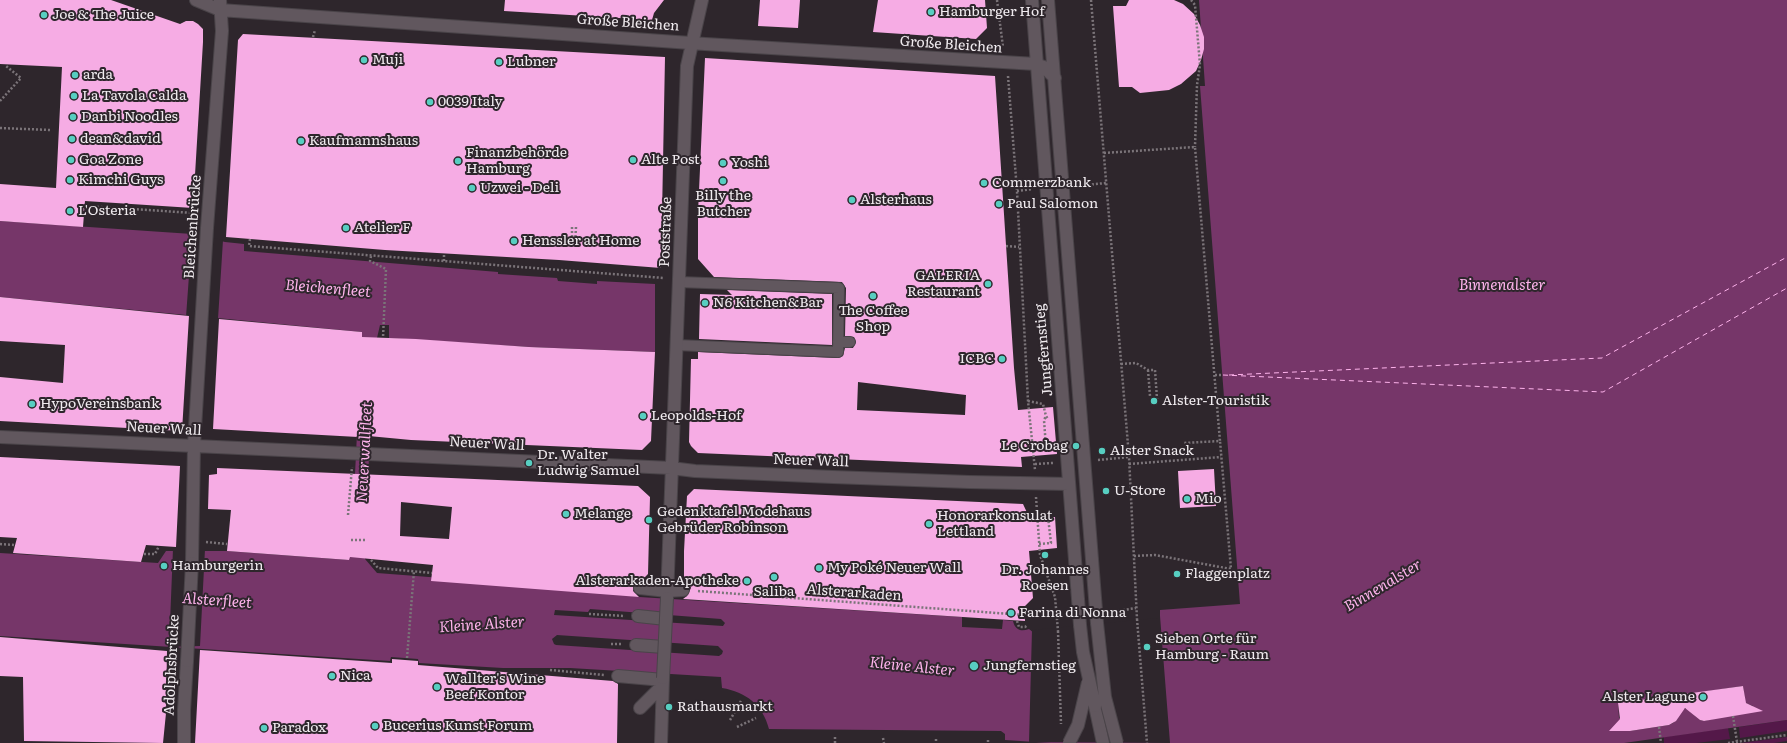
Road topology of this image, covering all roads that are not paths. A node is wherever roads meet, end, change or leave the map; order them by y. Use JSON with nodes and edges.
{"nodes":[{"id":1,"x":196,"y":0,"type":"edge"},
{"id":2,"x":702,"y":0,"type":"edge"},
{"id":3,"x":1032,"y":0,"type":"edge"},
{"id":4,"x":1048,"y":0,"type":"edge"},
{"id":5,"x":220,"y":5,"type":"edge"},
{"id":6,"x":693,"y":43,"type":"junction"},
{"id":7,"x":1036,"y":64,"type":"junction"},
{"id":8,"x":1055,"y":78,"type":"junction"},
{"id":9,"x":679,"y":281,"type":"junction"},
{"id":10,"x":838,"y":342,"type":"junction"},
{"id":11,"x":850,"y":342,"type":"dead end"},
{"id":12,"x":676,"y":345,"type":"junction"},
{"id":13,"x":0,"y":437,"type":"edge"},
{"id":14,"x":194,"y":446,"type":"junction"},
{"id":15,"x":671,"y":468,"type":"junction"},
{"id":16,"x":1069,"y":484,"type":"junction"},
{"id":17,"x":640,"y":588,"type":"dead end"},
{"id":18,"x":683,"y":590,"type":"road end"},
{"id":19,"x":667,"y":594,"type":"junction"},
{"id":20,"x":638,"y":616,"type":"dead end"},
{"id":21,"x":666,"y":618,"type":"junction"},
{"id":22,"x":636,"y":645,"type":"dead end"},
{"id":23,"x":664,"y":647,"type":"junction"},
{"id":24,"x":614,"y":676,"type":"road end"},
{"id":25,"x":1088,"y":679,"type":"junction"},
{"id":26,"x":663,"y":681,"type":"junction"},
{"id":27,"x":640,"y":708,"type":"dead end"},
{"id":28,"x":184,"y":743,"type":"edge"},
{"id":29,"x":661,"y":743,"type":"edge"},
{"id":30,"x":1069,"y":743,"type":"edge"},
{"id":31,"x":1103,"y":743,"type":"edge"},
{"id":32,"x":1117,"y":743,"type":"edge"}],
"edges":[{"from":1,"to":5,"type":"street","name":"Große Bleichen"},
{"from":2,"to":6,"type":"street","name":"Poststraße"},
{"from":3,"to":7,"type":"street","name":"Jungfernstieg"},
{"from":4,"to":8,"type":"street"},
{"from":5,"to":6,"type":"street","name":"Große Bleichen"},
{"from":5,"to":14,"type":"street","name":"Bleichenbrücke"},
{"from":6,"to":7,"type":"street","name":"Große Bleichen"},
{"from":6,"to":9,"type":"street","name":"Poststraße"},
{"from":7,"to":8,"type":"street"},
{"from":7,"to":16,"type":"street","name":"Jungfernstieg"},
{"from":8,"to":32,"type":"street","bridge":true},
{"from":9,"to":10,"type":"lane"},
{"from":9,"to":12,"type":"street","name":"Poststraße"},
{"from":10,"to":11,"type":"lane"},
{"from":10,"to":12,"type":"lane"},
{"from":12,"to":15,"type":"street","name":"Poststraße"},
{"from":13,"to":14,"type":"street","name":"Neuer Wall"},
{"from":14,"to":15,"type":"street","name":"Neuer Wall"},
{"from":14,"to":28,"type":"street","name":"Adolphsbrücke","bridge":true},
{"from":15,"to":16,"type":"street","name":"Neuer Wall"},
{"from":15,"to":19,"type":"street","name":"Poststraße"},
{"from":16,"to":25,"type":"street","name":"Jungfernstieg","bridge":true},
{"from":17,"to":19,"type":"street"},
{"from":18,"to":19,"type":"street"},
{"from":19,"to":21,"type":"street","name":"Poststraße","bridge":true},
{"from":20,"to":21,"type":"street"},
{"from":21,"to":23,"type":"street","name":"Poststraße","bridge":true},
{"from":22,"to":23,"type":"street"},
{"from":23,"to":26,"type":"street","name":"Poststraße","bridge":true},
{"from":24,"to":26,"type":"street"},
{"from":25,"to":30,"type":"street","bridge":true},
{"from":25,"to":31,"type":"street","name":"Jungfernstieg","bridge":true},
{"from":26,"to":27,"type":"street"},
{"from":26,"to":29,"type":"street","name":"Poststraße"}]}
